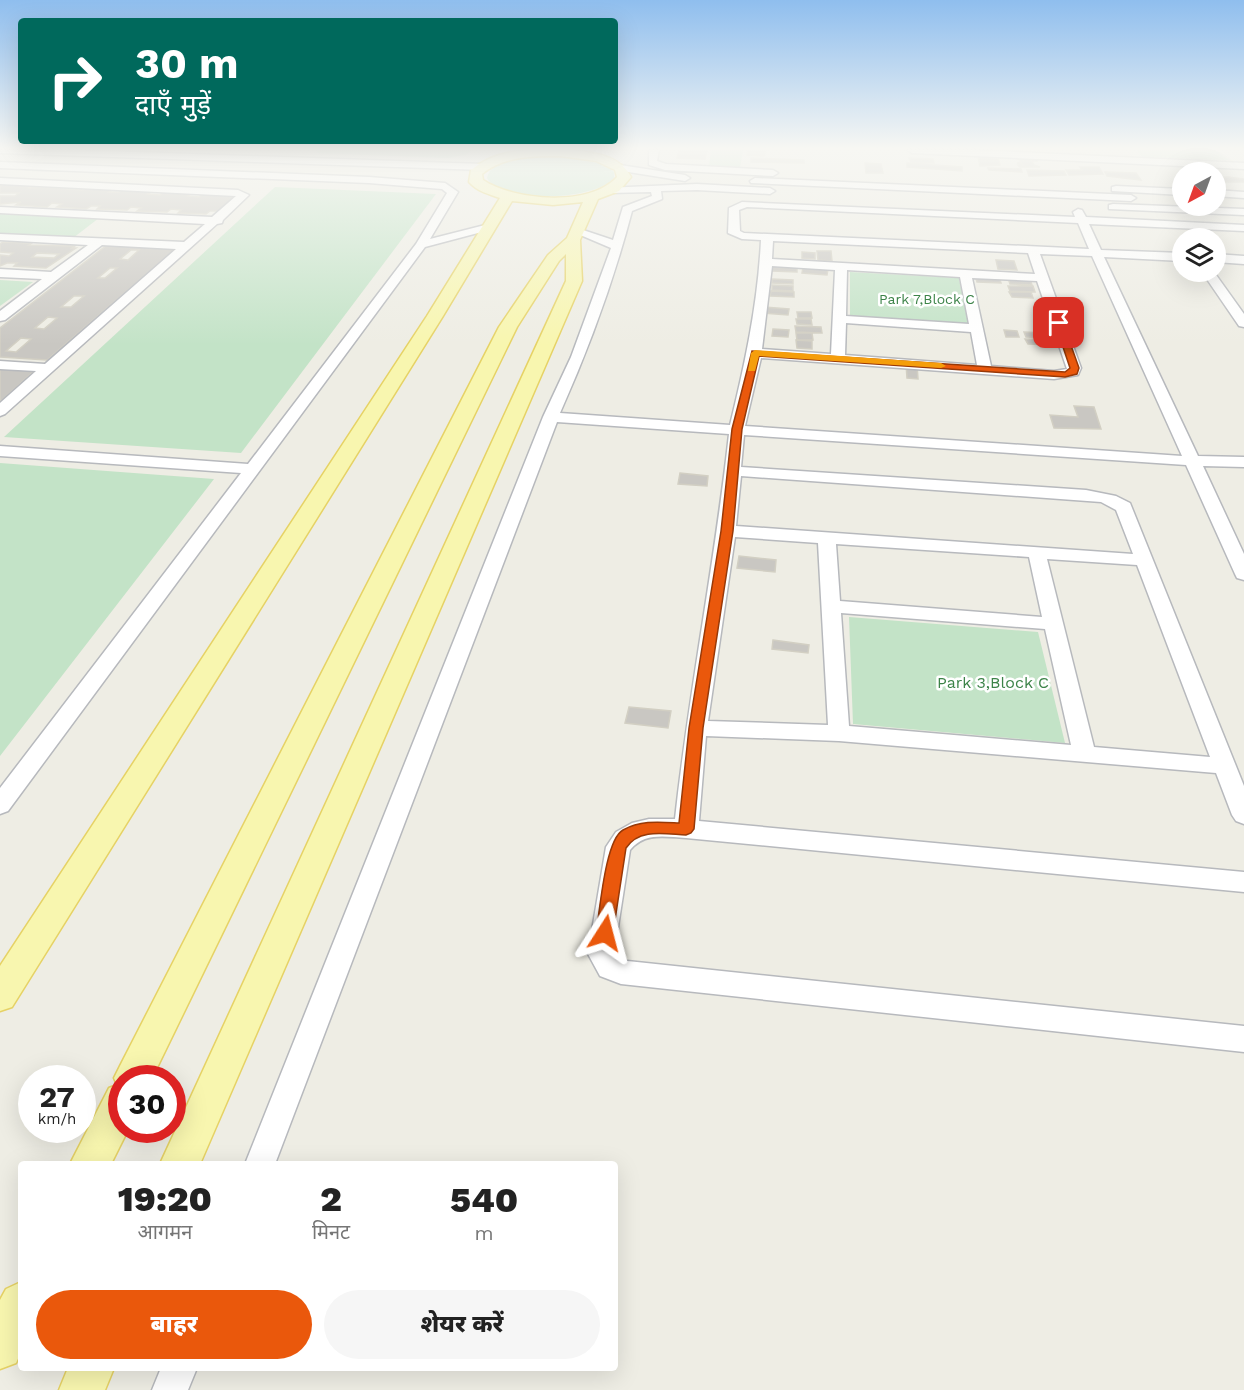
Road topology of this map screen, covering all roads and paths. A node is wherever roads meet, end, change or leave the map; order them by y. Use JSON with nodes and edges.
{"nodes":[{"id":1,"x":96,"y":215,"type":"edge"},
{"id":2,"x":224,"y":215,"type":"edge"},
{"id":3,"x":440,"y":215,"type":"edge"},
{"id":4,"x":496,"y":215,"type":"edge"},
{"id":5,"x":588,"y":215,"type":"edge"},
{"id":6,"x":625,"y":215,"type":"edge"},
{"id":7,"x":735,"y":215,"type":"edge"},
{"id":8,"x":1048,"y":215,"type":"edge"},
{"id":9,"x":1058,"y":215,"type":"edge"},
{"id":10,"x":1079,"y":216,"type":"junction"},
{"id":11,"x":218,"y":221,"type":"junction"},
{"id":12,"x":1244,"y":221,"type":"edge"},
{"id":13,"x":489,"y":227,"type":"junction"},
{"id":14,"x":1244,"y":228,"type":"edge"},
{"id":15,"x":575,"y":236,"type":"junction"},
{"id":16,"x":0,"y":237,"type":"edge"},
{"id":17,"x":767,"y":237,"type":"junction"},
{"id":18,"x":99,"y":242,"type":"junction"},
{"id":19,"x":421,"y":245,"type":"junction"},
{"id":20,"x":189,"y":246,"type":"junction"},
{"id":21,"x":617,"y":246,"type":"junction"},
{"id":22,"x":1032,"y":249,"type":"junction"},
{"id":23,"x":1098,"y":252,"type":"junction"},
{"id":24,"x":1172,"y":256,"type":"edge"},
{"id":25,"x":1226,"y":259,"type":"edge"},
{"id":26,"x":1244,"y":260,"type":"edge"},
{"id":27,"x":766,"y":262,"type":"junction"},
{"id":28,"x":841,"y":266,"type":"junction"},
{"id":29,"x":0,"y":273,"type":"edge"},
{"id":30,"x":965,"y":273,"type":"junction"},
{"id":31,"x":54,"y":276,"type":"junction"},
{"id":32,"x":1044,"y":278,"type":"junction"},
{"id":33,"x":1215,"y":282,"type":"edge"},
{"id":34,"x":1224,"y":294,"type":"junction"},
{"id":35,"x":1244,"y":296,"type":"edge"},
{"id":36,"x":0,"y":317,"type":"edge"},
{"id":37,"x":839,"y":319,"type":"junction"},
{"id":38,"x":1244,"y":323,"type":"edge"},
{"id":39,"x":975,"y":328,"type":"junction"},
{"id":40,"x":755,"y":353,"type":"junction"},
{"id":41,"x":838,"y":358,"type":"junction"},
{"id":42,"x":0,"y":364,"type":"edge"},
{"id":43,"x":50,"y":368,"type":"junction"},
{"id":44,"x":985,"y":369,"type":"junction"},
{"id":45,"x":0,"y":411,"type":"edge"},
{"id":46,"x":551,"y":417,"type":"junction"},
{"id":47,"x":737,"y":429,"type":"junction"},
{"id":48,"x":0,"y":451,"type":"edge"},
{"id":49,"x":1191,"y":461,"type":"junction"},
{"id":50,"x":1244,"y":462,"type":"edge"},
{"id":51,"x":254,"y":469,"type":"junction"},
{"id":52,"x":733,"y":471,"type":"junction"},
{"id":53,"x":727,"y":531,"type":"junction"},
{"id":54,"x":828,"y":538,"type":"junction"},
{"id":55,"x":1037,"y":553,"type":"junction"},
{"id":56,"x":1143,"y":560,"type":"junction"},
{"id":57,"x":1244,"y":574,"type":"edge"},
{"id":58,"x":833,"y":606,"type":"junction"},
{"id":59,"x":1055,"y":624,"type":"junction"},
{"id":60,"x":696,"y":728,"type":"junction"},
{"id":61,"x":839,"y":733,"type":"junction"},
{"id":62,"x":1084,"y":753,"type":"junction"},
{"id":63,"x":1225,"y":766,"type":"junction"},
{"id":64,"x":0,"y":805,"type":"edge"},
{"id":65,"x":1244,"y":814,"type":"edge"},
{"id":66,"x":686,"y":829,"type":"junction"},
{"id":67,"x":1244,"y":882,"type":"edge"},
{"id":68,"x":0,"y":996,"type":"edge"},
{"id":69,"x":1244,"y":1039,"type":"edge"},
{"id":70,"x":139,"y":1065,"type":"edge"},
{"id":71,"x":108,"y":1129,"type":"edge"},
{"id":72,"x":92,"y":1161,"type":"edge"},
{"id":73,"x":181,"y":1161,"type":"edge"},
{"id":74,"x":261,"y":1161,"type":"edge"},
{"id":75,"x":18,"y":1310,"type":"edge"},
{"id":76,"x":0,"y":1347,"type":"edge"},
{"id":77,"x":90,"y":1371,"type":"edge"},
{"id":78,"x":178,"y":1371,"type":"edge"},
{"id":79,"x":82,"y":1390,"type":"edge"},
{"id":80,"x":170,"y":1390,"type":"edge"}],
"edges":[{"from":1,"to":11,"type":"street"},
{"from":2,"to":11,"type":"street"},
{"from":3,"to":19,"type":"street"},
{"from":4,"to":13,"type":"main road"},
{"from":5,"to":15,"type":"main road"},
{"from":6,"to":21,"type":"street"},
{"from":7,"to":17,"type":"street"},
{"from":8,"to":10,"type":"street"},
{"from":9,"to":10,"type":"street"},
{"from":10,"to":12,"type":"street"},
{"from":10,"to":14,"type":"street"},
{"from":10,"to":23,"type":"street"},
{"from":11,"to":20,"type":"street"},
{"from":13,"to":19,"type":"street"},
{"from":13,"to":68,"type":"main road"},
{"from":15,"to":21,"type":"street"},
{"from":15,"to":70,"type":"main road"},
{"from":15,"to":73,"type":"main road"},
{"from":16,"to":18,"type":"street"},
{"from":17,"to":22,"type":"street"},
{"from":17,"to":27,"type":"street"},
{"from":18,"to":20,"type":"street"},
{"from":18,"to":31,"type":"street"},
{"from":19,"to":51,"type":"street"},
{"from":20,"to":43,"type":"street"},
{"from":21,"to":46,"type":"street"},
{"from":22,"to":23,"type":"street"},
{"from":22,"to":32,"type":"street"},
{"from":23,"to":24,"type":"street"},
{"from":23,"to":49,"type":"street"},
{"from":25,"to":26,"type":"street"},
{"from":27,"to":28,"type":"street"},
{"from":27,"to":40,"type":"street"},
{"from":28,"to":30,"type":"street"},
{"from":28,"to":37,"type":"street"},
{"from":29,"to":31,"type":"street"},
{"from":30,"to":32,"type":"street"},
{"from":30,"to":39,"type":"street"},
{"from":31,"to":36,"type":"street"},
{"from":32,"to":44,"type":"street"},
{"from":33,"to":34,"type":"street"},
{"from":34,"to":35,"type":"street"},
{"from":34,"to":38,"type":"street"},
{"from":37,"to":39,"type":"street"},
{"from":37,"to":41,"type":"street"},
{"from":39,"to":44,"type":"street"},
{"from":40,"to":41,"type":"street"},
{"from":40,"to":47,"type":"street"},
{"from":41,"to":44,"type":"street"},
{"from":42,"to":43,"type":"street"},
{"from":43,"to":45,"type":"street"},
{"from":46,"to":47,"type":"street"},
{"from":46,"to":74,"type":"street"},
{"from":47,"to":49,"type":"street"},
{"from":47,"to":52,"type":"street"},
{"from":48,"to":51,"type":"street"},
{"from":49,"to":50,"type":"street"},
{"from":49,"to":57,"type":"street"},
{"from":51,"to":64,"type":"street"},
{"from":52,"to":53,"type":"street"},
{"from":52,"to":56,"type":"street"},
{"from":53,"to":54,"type":"street"},
{"from":53,"to":60,"type":"street"},
{"from":54,"to":55,"type":"street"},
{"from":54,"to":58,"type":"street"},
{"from":55,"to":56,"type":"street"},
{"from":55,"to":59,"type":"street"},
{"from":56,"to":63,"type":"street"},
{"from":58,"to":59,"type":"street"},
{"from":58,"to":61,"type":"street"},
{"from":59,"to":62,"type":"street"},
{"from":60,"to":61,"type":"street"},
{"from":60,"to":66,"type":"street"},
{"from":61,"to":62,"type":"street"},
{"from":62,"to":63,"type":"street"},
{"from":63,"to":65,"type":"street"},
{"from":66,"to":67,"type":"street"},
{"from":66,"to":69,"type":"street"},
{"from":71,"to":72,"type":"main road"},
{"from":75,"to":76,"type":"main road"},
{"from":77,"to":79,"type":"main road"},
{"from":78,"to":80,"type":"street"}]}
